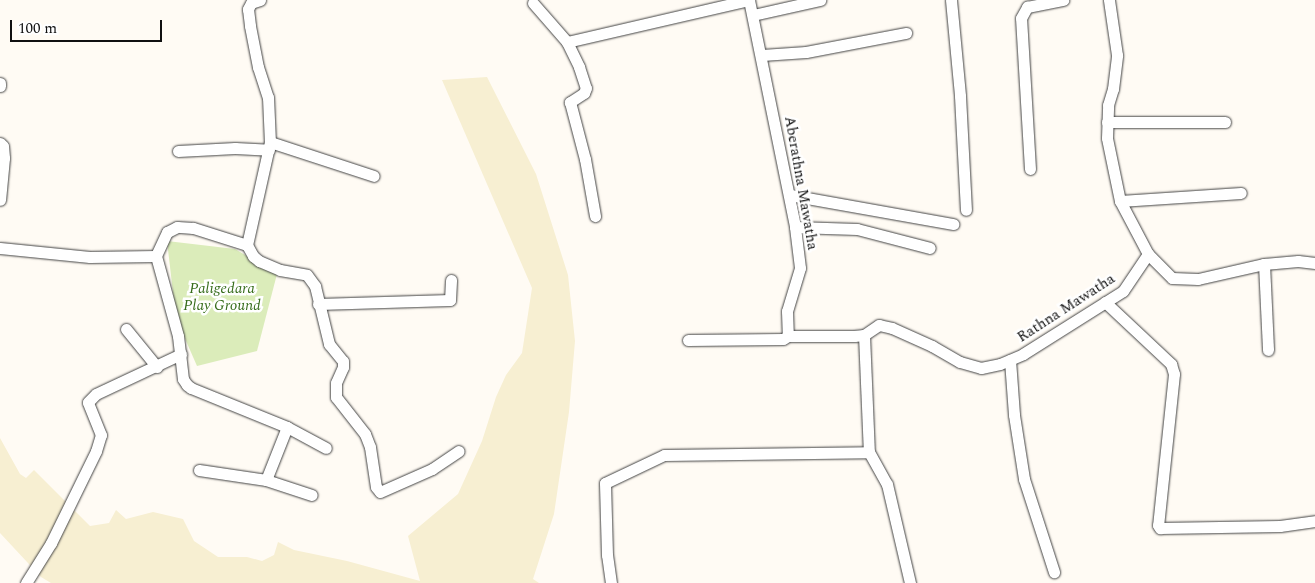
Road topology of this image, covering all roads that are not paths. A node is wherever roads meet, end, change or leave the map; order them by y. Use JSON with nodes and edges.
{"nodes":[{"id":1,"x":260,"y":0,"type":"edge"},
{"id":2,"x":749,"y":0,"type":"edge"},
{"id":3,"x":820,"y":0,"type":"edge"},
{"id":4,"x":950,"y":0,"type":"edge"},
{"id":5,"x":1063,"y":0,"type":"edge"},
{"id":6,"x":1109,"y":0,"type":"edge"},
{"id":7,"x":533,"y":2,"type":"dead end"},
{"id":8,"x":753,"y":15,"type":"junction"},
{"id":9,"x":906,"y":33,"type":"dead end"},
{"id":10,"x":567,"y":42,"type":"junction"},
{"id":11,"x":762,"y":55,"type":"junction"},
{"id":12,"x":0,"y":82,"type":"edge"},
{"id":13,"x":0,"y":86,"type":"edge"},
{"id":14,"x":1107,"y":122,"type":"junction"},
{"id":15,"x":1225,"y":122,"type":"dead end"},
{"id":16,"x":0,"y":143,"type":"edge"},
{"id":17,"x":270,"y":146,"type":"junction"},
{"id":18,"x":178,"y":151,"type":"dead end"},
{"id":19,"x":1030,"y":169,"type":"dead end"},
{"id":20,"x":374,"y":176,"type":"dead end"},
{"id":21,"x":1241,"y":193,"type":"dead end"},
{"id":22,"x":790,"y":196,"type":"junction"},
{"id":23,"x":0,"y":200,"type":"edge"},
{"id":24,"x":1120,"y":200,"type":"junction"},
{"id":25,"x":966,"y":210,"type":"dead end"},
{"id":26,"x":595,"y":216,"type":"dead end"},
{"id":27,"x":953,"y":224,"type":"dead end"},
{"id":28,"x":796,"y":227,"type":"junction"},
{"id":29,"x":247,"y":245,"type":"junction"},
{"id":30,"x":0,"y":248,"type":"edge"},
{"id":31,"x":930,"y":248,"type":"dead end"},
{"id":32,"x":1148,"y":254,"type":"junction"},
{"id":33,"x":156,"y":256,"type":"junction"},
{"id":34,"x":1315,"y":263,"type":"edge"},
{"id":35,"x":1264,"y":264,"type":"junction"},
{"id":36,"x":451,"y":280,"type":"dead end"},
{"id":37,"x":1106,"y":302,"type":"junction"},
{"id":38,"x":318,"y":304,"type":"junction"},
{"id":39,"x":126,"y":329,"type":"dead end"},
{"id":40,"x":859,"y":335,"type":"junction"},
{"id":41,"x":788,"y":336,"type":"junction"},
{"id":42,"x":688,"y":340,"type":"dead end"},
{"id":43,"x":1268,"y":350,"type":"dead end"},
{"id":44,"x":181,"y":354,"type":"junction"},
{"id":45,"x":1010,"y":360,"type":"junction"},
{"id":46,"x":157,"y":367,"type":"junction"},
{"id":47,"x":287,"y":427,"type":"junction"},
{"id":48,"x":326,"y":448,"type":"dead end"},
{"id":49,"x":459,"y":451,"type":"dead end"},
{"id":50,"x":869,"y":452,"type":"junction"},
{"id":51,"x":199,"y":470,"type":"dead end"},
{"id":52,"x":266,"y":480,"type":"junction"},
{"id":53,"x":312,"y":495,"type":"dead end"},
{"id":54,"x":1315,"y":521,"type":"edge"},
{"id":55,"x":1054,"y":572,"type":"dead end"},
{"id":56,"x":26,"y":583,"type":"edge"},
{"id":57,"x":611,"y":583,"type":"edge"},
{"id":58,"x":910,"y":583,"type":"edge"}],
"edges":[{"from":1,"to":17,"type":"street"},
{"from":2,"to":8,"type":"street","name":"Aberathna Mawatha"},
{"from":2,"to":10,"type":"street"},
{"from":3,"to":8,"type":"street"},
{"from":4,"to":25,"type":"street"},
{"from":5,"to":19,"type":"street"},
{"from":6,"to":14,"type":"street"},
{"from":7,"to":10,"type":"street"},
{"from":8,"to":11,"type":"street","name":"Aberathna Mawatha"},
{"from":9,"to":11,"type":"street"},
{"from":10,"to":26,"type":"street"},
{"from":11,"to":22,"type":"street","name":"Aberathna Mawatha"},
{"from":12,"to":13,"type":"street"},
{"from":14,"to":15,"type":"street"},
{"from":14,"to":24,"type":"street"},
{"from":16,"to":23,"type":"street"},
{"from":17,"to":18,"type":"street"},
{"from":17,"to":20,"type":"street"},
{"from":17,"to":29,"type":"street"},
{"from":21,"to":24,"type":"street"},
{"from":22,"to":27,"type":"street"},
{"from":22,"to":28,"type":"street","name":"Aberathna Mawatha"},
{"from":24,"to":32,"type":"street"},
{"from":28,"to":31,"type":"street"},
{"from":28,"to":41,"type":"street","name":"Aberathna Mawatha"},
{"from":29,"to":33,"type":"street"},
{"from":29,"to":38,"type":"street"},
{"from":30,"to":33,"type":"street"},
{"from":32,"to":35,"type":"street"},
{"from":32,"to":37,"type":"street","name":"Rathna Mawatha"},
{"from":33,"to":44,"type":"street"},
{"from":34,"to":35,"type":"street"},
{"from":35,"to":43,"type":"street"},
{"from":36,"to":38,"type":"street"},
{"from":37,"to":45,"type":"street","name":"Rathna Mawatha"},
{"from":37,"to":54,"type":"street"},
{"from":38,"to":49,"type":"street"},
{"from":39,"to":46,"type":"street"},
{"from":40,"to":41,"type":"street"},
{"from":40,"to":45,"type":"street","name":"Rathna Mawatha"},
{"from":40,"to":50,"type":"street"},
{"from":41,"to":42,"type":"street"},
{"from":44,"to":46,"type":"street"},
{"from":44,"to":47,"type":"street"},
{"from":45,"to":55,"type":"street"},
{"from":46,"to":56,"type":"street"},
{"from":47,"to":48,"type":"street"},
{"from":47,"to":52,"type":"street"},
{"from":50,"to":57,"type":"street"},
{"from":50,"to":58,"type":"street"},
{"from":51,"to":52,"type":"street"},
{"from":52,"to":53,"type":"street"}]}
